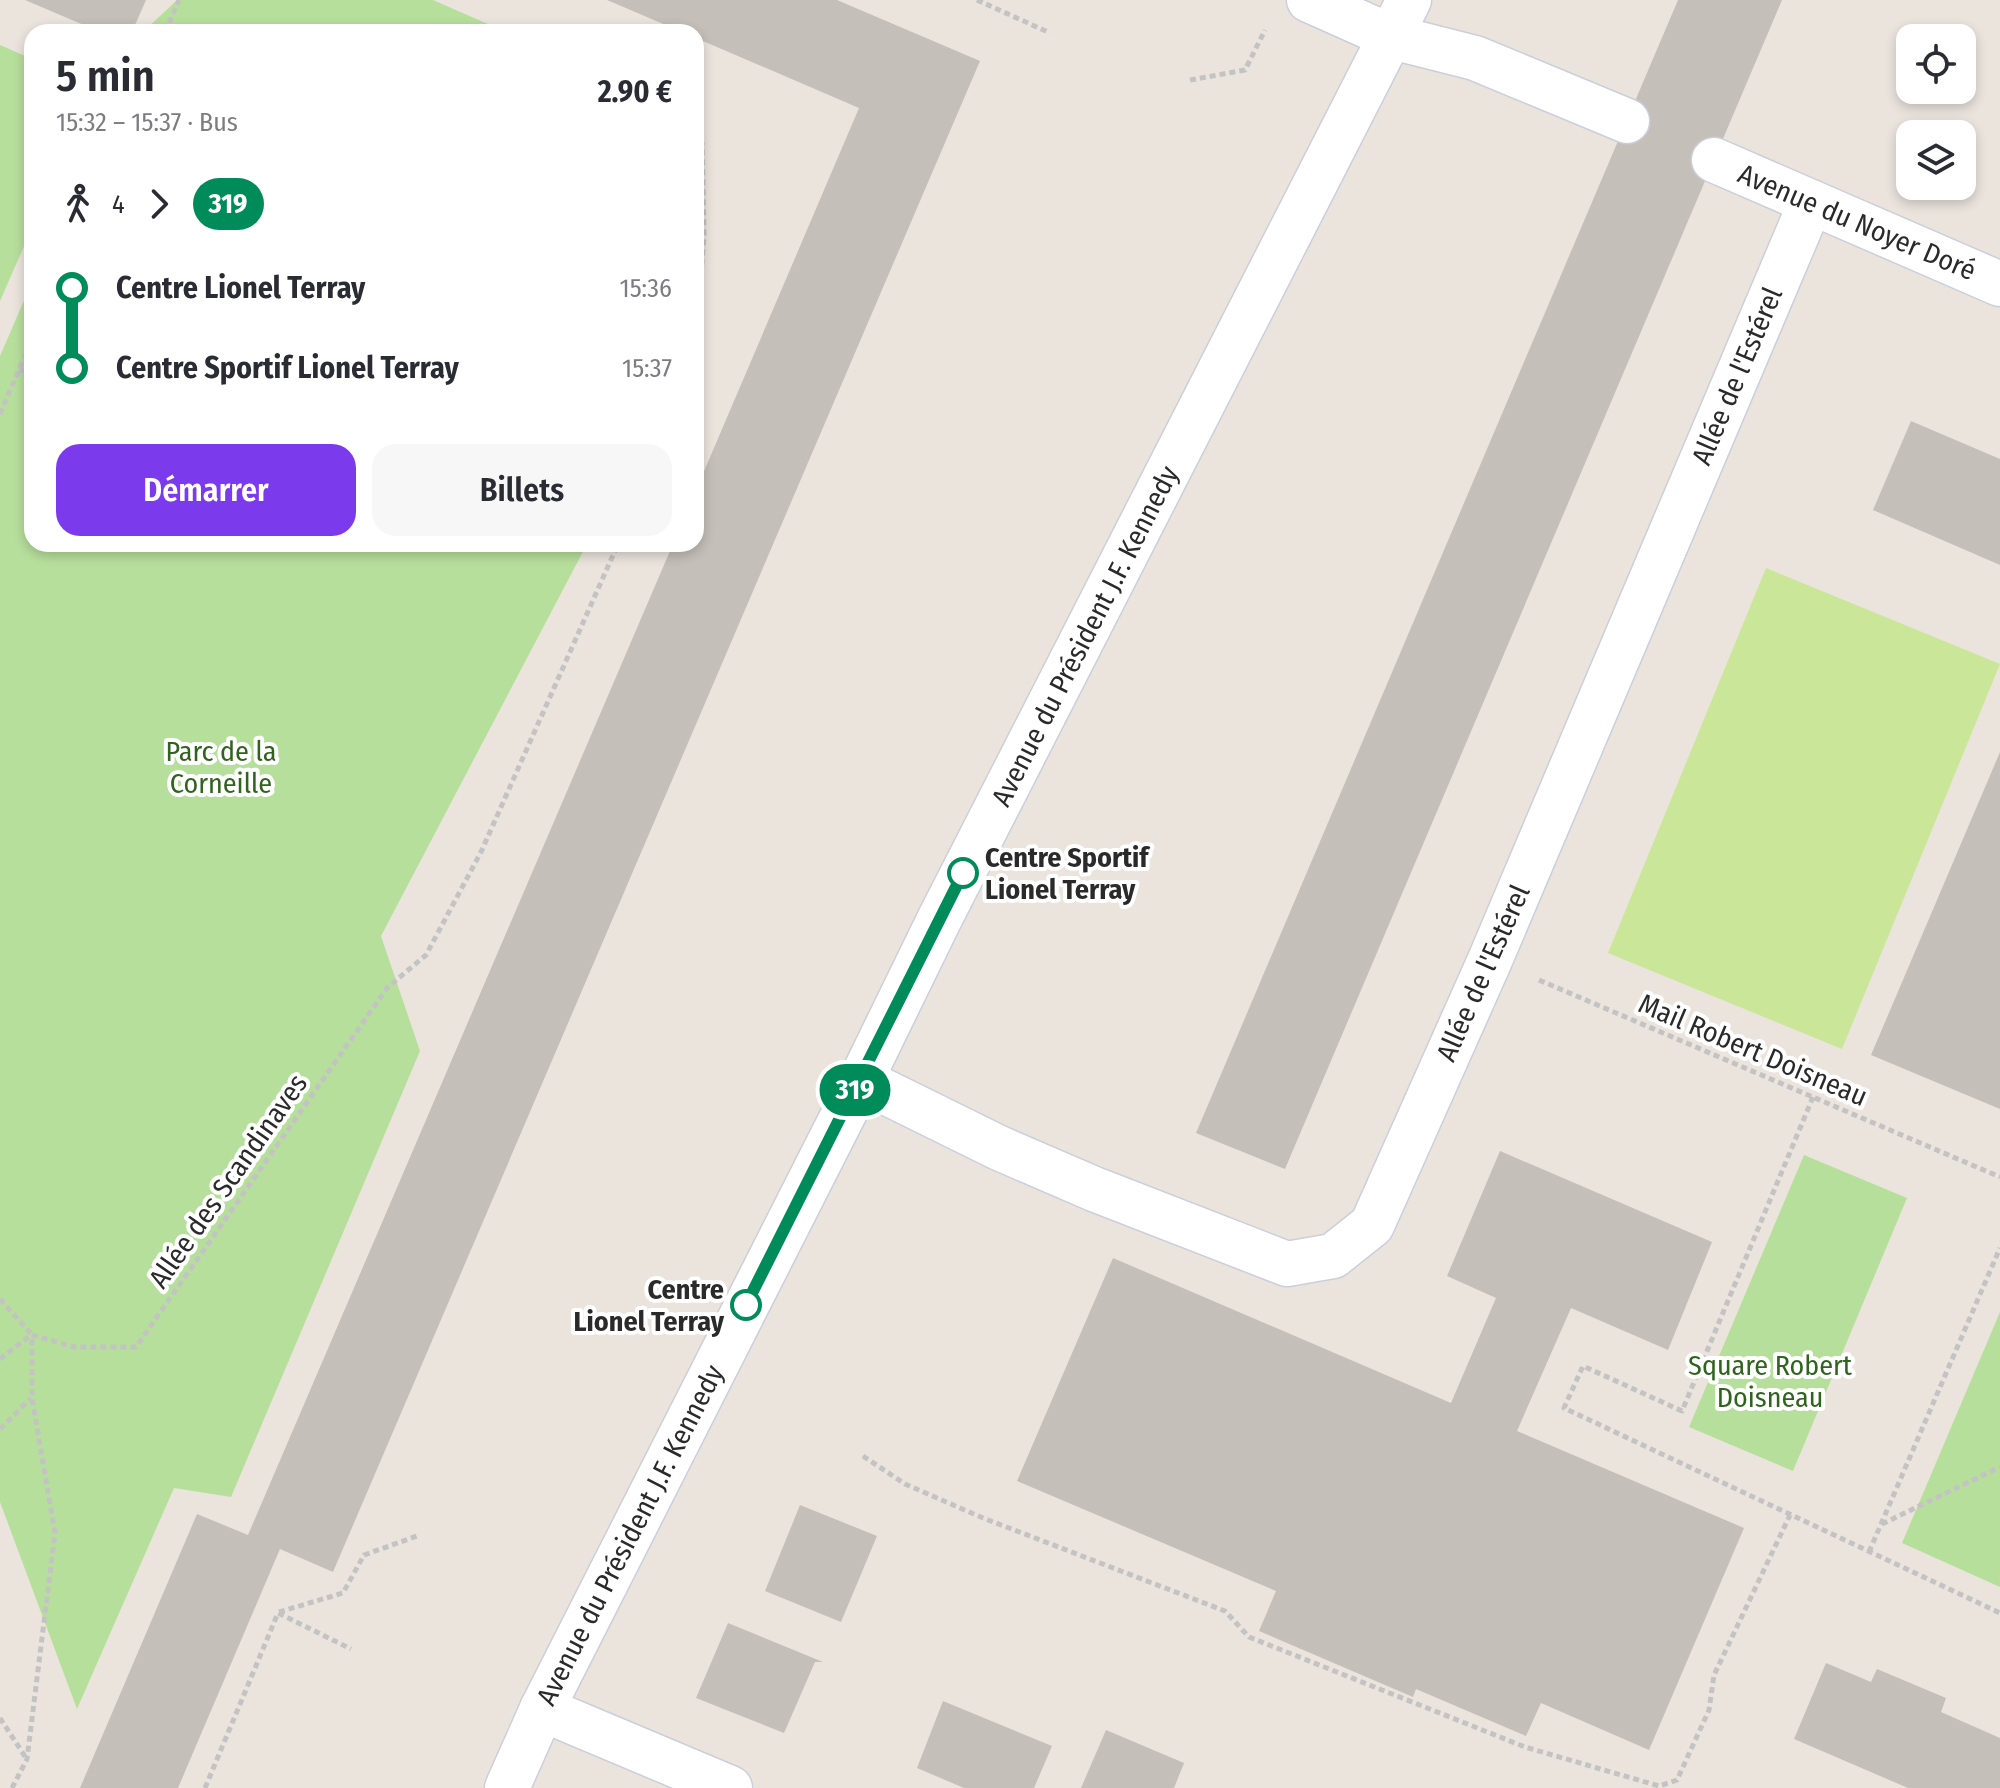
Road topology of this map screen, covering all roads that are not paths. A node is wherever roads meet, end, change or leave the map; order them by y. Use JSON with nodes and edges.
{"nodes":[{"id":1,"x":1309,"y":0,"type":"edge"},
{"id":2,"x":1401,"y":18,"type":"edge"},
{"id":3,"x":1627,"y":121,"type":"tunnel mouth"},
{"id":4,"x":1714,"y":160,"type":"tunnel mouth"},
{"id":5,"x":1811,"y":202,"type":"junction"},
{"id":6,"x":2000,"y":284,"type":"edge"},
{"id":7,"x":861,"y":1080,"type":"junction"},
{"id":8,"x":542,"y":1709,"type":"junction"},
{"id":9,"x":507,"y":1788,"type":"edge"},
{"id":10,"x":730,"y":1788,"type":"edge"}],
"edges":[{"from":1,"to":2,"type":"street"},
{"from":2,"to":3,"type":"street"},
{"from":2,"to":7,"type":"street","name":"Avenue du Président J.F. Kennedy"},
{"from":4,"to":5,"type":"street","name":"Avenue du Noyer Doré"},
{"from":5,"to":6,"type":"street","name":"Avenue du Noyer Doré"},
{"from":5,"to":7,"type":"street","name":"Allée de l'Estérel"},
{"from":7,"to":8,"type":"street","name":"Avenue du Président J.F. Kennedy"},
{"from":8,"to":9,"type":"street","name":"Avenue du Président J.F. Kennedy"},
{"from":8,"to":10,"type":"street"}]}
